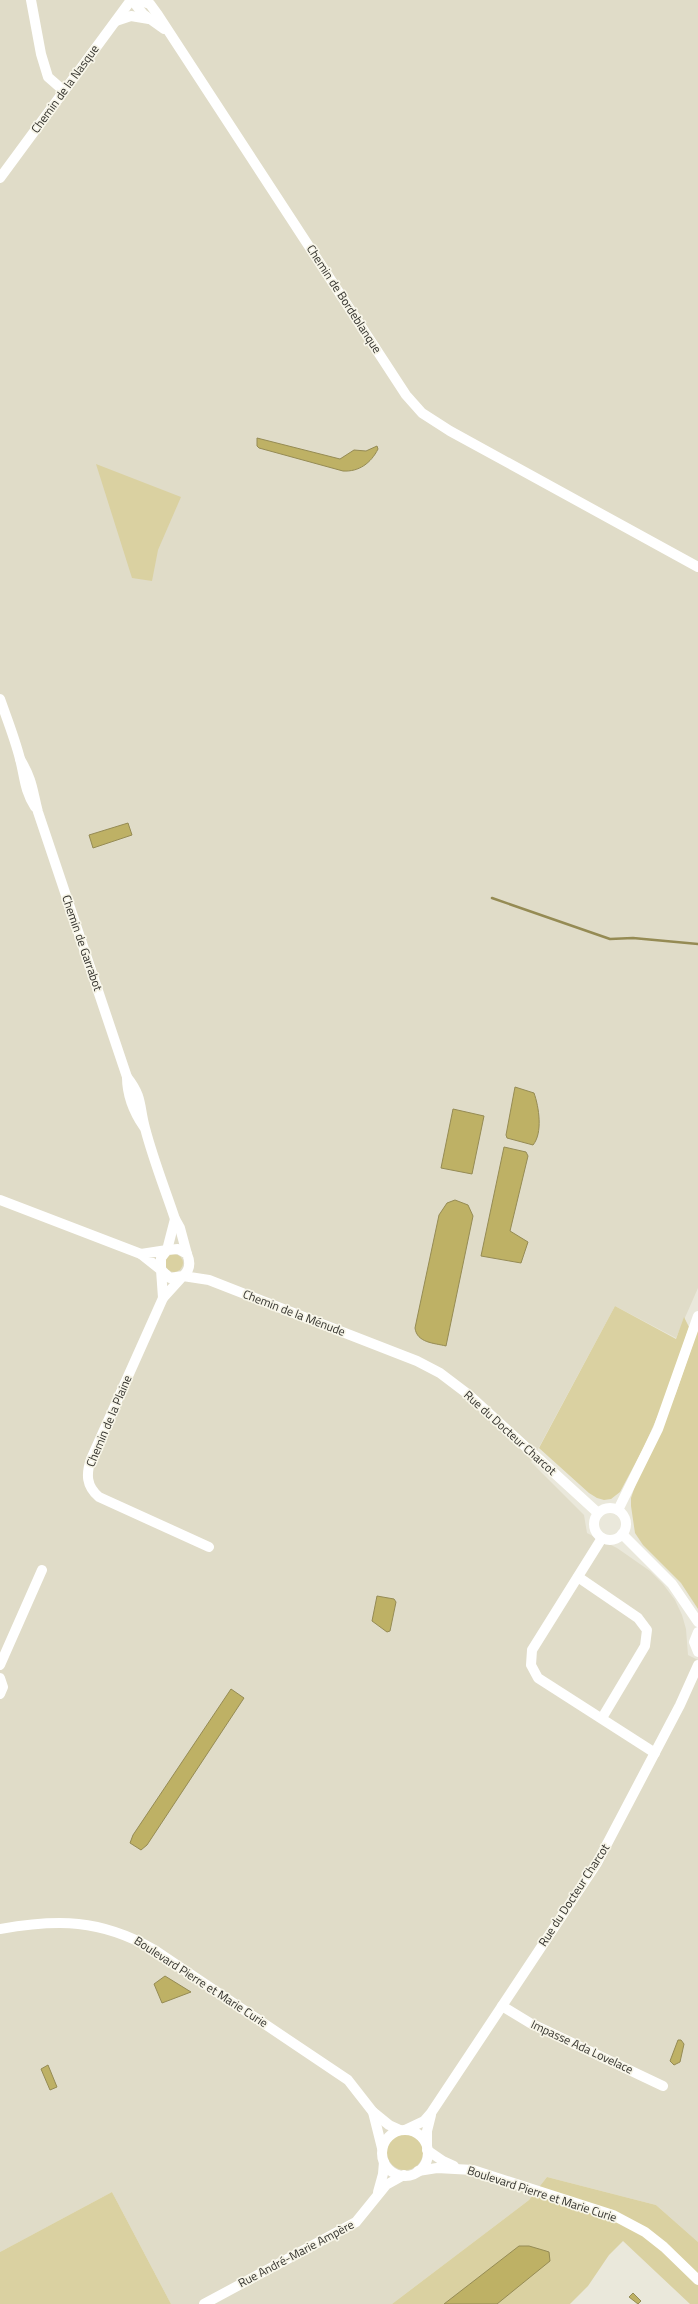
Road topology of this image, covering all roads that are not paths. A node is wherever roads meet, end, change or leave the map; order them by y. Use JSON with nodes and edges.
{"nodes":[{"id":1,"x":31,"y":0,"type":"edge"},
{"id":2,"x":132,"y":0,"type":"edge"},
{"id":3,"x":137,"y":0,"type":"edge"},
{"id":4,"x":150,"y":2,"type":"edge"},
{"id":5,"x":151,"y":20,"type":"junction"},
{"id":6,"x":116,"y":21,"type":"junction"},
{"id":7,"x":168,"y":34,"type":"junction"},
{"id":8,"x":64,"y":91,"type":"junction"},
{"id":9,"x":0,"y":178,"type":"edge"},
{"id":10,"x":698,"y":567,"type":"edge"},
{"id":11,"x":0,"y":699,"type":"edge"},
{"id":12,"x":0,"y":1200,"type":"edge"},
{"id":13,"x":175,"y":1219,"type":"junction"},
{"id":14,"x":167,"y":1250,"type":"junction"},
{"id":15,"x":141,"y":1254,"type":"junction"},
{"id":16,"x":188,"y":1257,"type":"junction"},
{"id":17,"x":161,"y":1270,"type":"junction"},
{"id":18,"x":183,"y":1276,"type":"junction"},
{"id":19,"x":209,"y":1280,"type":"junction"},
{"id":20,"x":163,"y":1298,"type":"junction"},
{"id":21,"x":698,"y":1316,"type":"edge"},
{"id":22,"x":417,"y":1361,"type":"joint"},
{"id":23,"x":618,"y":1510,"type":"junction"},
{"id":24,"x":598,"y":1513,"type":"junction"},
{"id":25,"x":622,"y":1534,"type":"junction"},
{"id":26,"x":602,"y":1538,"type":"junction"},
{"id":27,"x":209,"y":1547,"type":"dead end"},
{"id":28,"x":42,"y":1570,"type":"dead end"},
{"id":29,"x":578,"y":1578,"type":"junction"},
{"id":30,"x":698,"y":1622,"type":"edge"},
{"id":31,"x":698,"y":1632,"type":"edge"},
{"id":32,"x":698,"y":1652,"type":"edge"},
{"id":33,"x":0,"y":1665,"type":"edge"},
{"id":34,"x":698,"y":1665,"type":"edge"},
{"id":35,"x":0,"y":1678,"type":"edge"},
{"id":36,"x":0,"y":1694,"type":"edge"},
{"id":37,"x":602,"y":1718,"type":"junction"},
{"id":38,"x":655,"y":1753,"type":"junction"},
{"id":39,"x":0,"y":1929,"type":"edge"},
{"id":40,"x":502,"y":2006,"type":"junction"},
{"id":41,"x":663,"y":2086,"type":"dead end"},
{"id":42,"x":373,"y":2112,"type":"junction"},
{"id":43,"x":431,"y":2113,"type":"junction"},
{"id":44,"x":402,"y":2130,"type":"junction"},
{"id":45,"x":382,"y":2148,"type":"junction"},
{"id":46,"x":427,"y":2148,"type":"junction"},
{"id":47,"x":384,"y":2162,"type":"junction"},
{"id":48,"x":460,"y":2168,"type":"junction"},
{"id":49,"x":418,"y":2171,"type":"junction"},
{"id":50,"x":404,"y":2175,"type":"junction"},
{"id":51,"x":378,"y":2194,"type":"junction"},
{"id":52,"x":698,"y":2280,"type":"edge"},
{"id":53,"x":204,"y":2304,"type":"edge"}],
"edges":[{"from":1,"to":8,"type":"street"},
{"from":2,"to":5,"type":"street"},
{"from":2,"to":6,"type":"street","name":"Chemin de la Nasque"},
{"from":3,"to":4,"type":"street","name":"Chemin de Bordeblanque"},
{"from":4,"to":7,"type":"street","name":"Chemin de Bordeblanque"},
{"from":5,"to":6,"type":"street"},
{"from":5,"to":7,"type":"street"},
{"from":6,"to":8,"type":"street","name":"Chemin de la Nasque"},
{"from":7,"to":10,"type":"street","name":"Chemin de Bordeblanque"},
{"from":8,"to":9,"type":"street","name":"Chemin de la Nasque"},
{"from":11,"to":13,"type":"street","name":"Chemin de Garrabot"},
{"from":12,"to":15,"type":"street"},
{"from":13,"to":14,"type":"street"},
{"from":13,"to":16,"type":"street","name":"Chemin de Garrabot"},
{"from":14,"to":15,"type":"street"},
{"from":14,"to":16,"type":"street"},
{"from":14,"to":17,"type":"street"},
{"from":15,"to":17,"type":"street"},
{"from":16,"to":18,"type":"street"},
{"from":16,"to":19,"type":"street","name":"Chemin de la Ménude"},
{"from":17,"to":18,"type":"street"},
{"from":17,"to":20,"type":"street","name":"Chemin de la Plaine"},
{"from":18,"to":19,"type":"street","name":"Chemin de la Ménude"},
{"from":18,"to":20,"type":"street","name":"Chemin de la Plaine"},
{"from":19,"to":22,"type":"street","name":"Chemin de la Ménude"},
{"from":20,"to":27,"type":"street","name":"Chemin de la Plaine"},
{"from":21,"to":23,"type":"street"},
{"from":22,"to":24,"type":"street","name":"Rue du Docteur Charcot"},
{"from":23,"to":24,"type":"street"},
{"from":23,"to":25,"type":"street"},
{"from":24,"to":26,"type":"street"},
{"from":25,"to":26,"type":"street"},
{"from":25,"to":30,"type":"street"},
{"from":26,"to":29,"type":"street"},
{"from":28,"to":33,"type":"street"},
{"from":29,"to":37,"type":"street"},
{"from":29,"to":37,"type":"street"},
{"from":31,"to":32,"type":"street"},
{"from":34,"to":38,"type":"street","name":"Rue du Docteur Charcot"},
{"from":35,"to":36,"type":"street"},
{"from":37,"to":38,"type":"street"},
{"from":38,"to":40,"type":"street","name":"Rue du Docteur Charcot"},
{"from":39,"to":42,"type":"street","name":"Boulevard Pierre et Marie Curie"},
{"from":40,"to":41,"type":"street","name":"Impasse Ada Lovelace"},
{"from":40,"to":43,"type":"street","name":"Rue du Docteur Charcot"},
{"from":42,"to":44,"type":"street","name":"Boulevard Pierre et Marie Curie"},
{"from":42,"to":45,"type":"street","name":"Boulevard Pierre et Marie Curie"},
{"from":43,"to":44,"type":"street","name":"Rue du Docteur Charcot"},
{"from":43,"to":46,"type":"street","name":"Rue du Docteur Charcot"},
{"from":44,"to":45,"type":"street"},
{"from":44,"to":46,"type":"street"},
{"from":45,"to":47,"type":"street"},
{"from":46,"to":48,"type":"street","name":"Boulevard Pierre et Marie Curie"},
{"from":46,"to":49,"type":"street"},
{"from":47,"to":50,"type":"street"},
{"from":47,"to":51,"type":"street","name":"Rue André-Marie Ampère"},
{"from":48,"to":49,"type":"street","name":"Boulevard Pierre et Marie Curie"},
{"from":48,"to":52,"type":"street","name":"Boulevard Pierre et Marie Curie"},
{"from":49,"to":50,"type":"street"},
{"from":50,"to":51,"type":"street","name":"Rue André-Marie Ampère"},
{"from":51,"to":53,"type":"street","name":"Rue André-Marie Ampère"}]}
